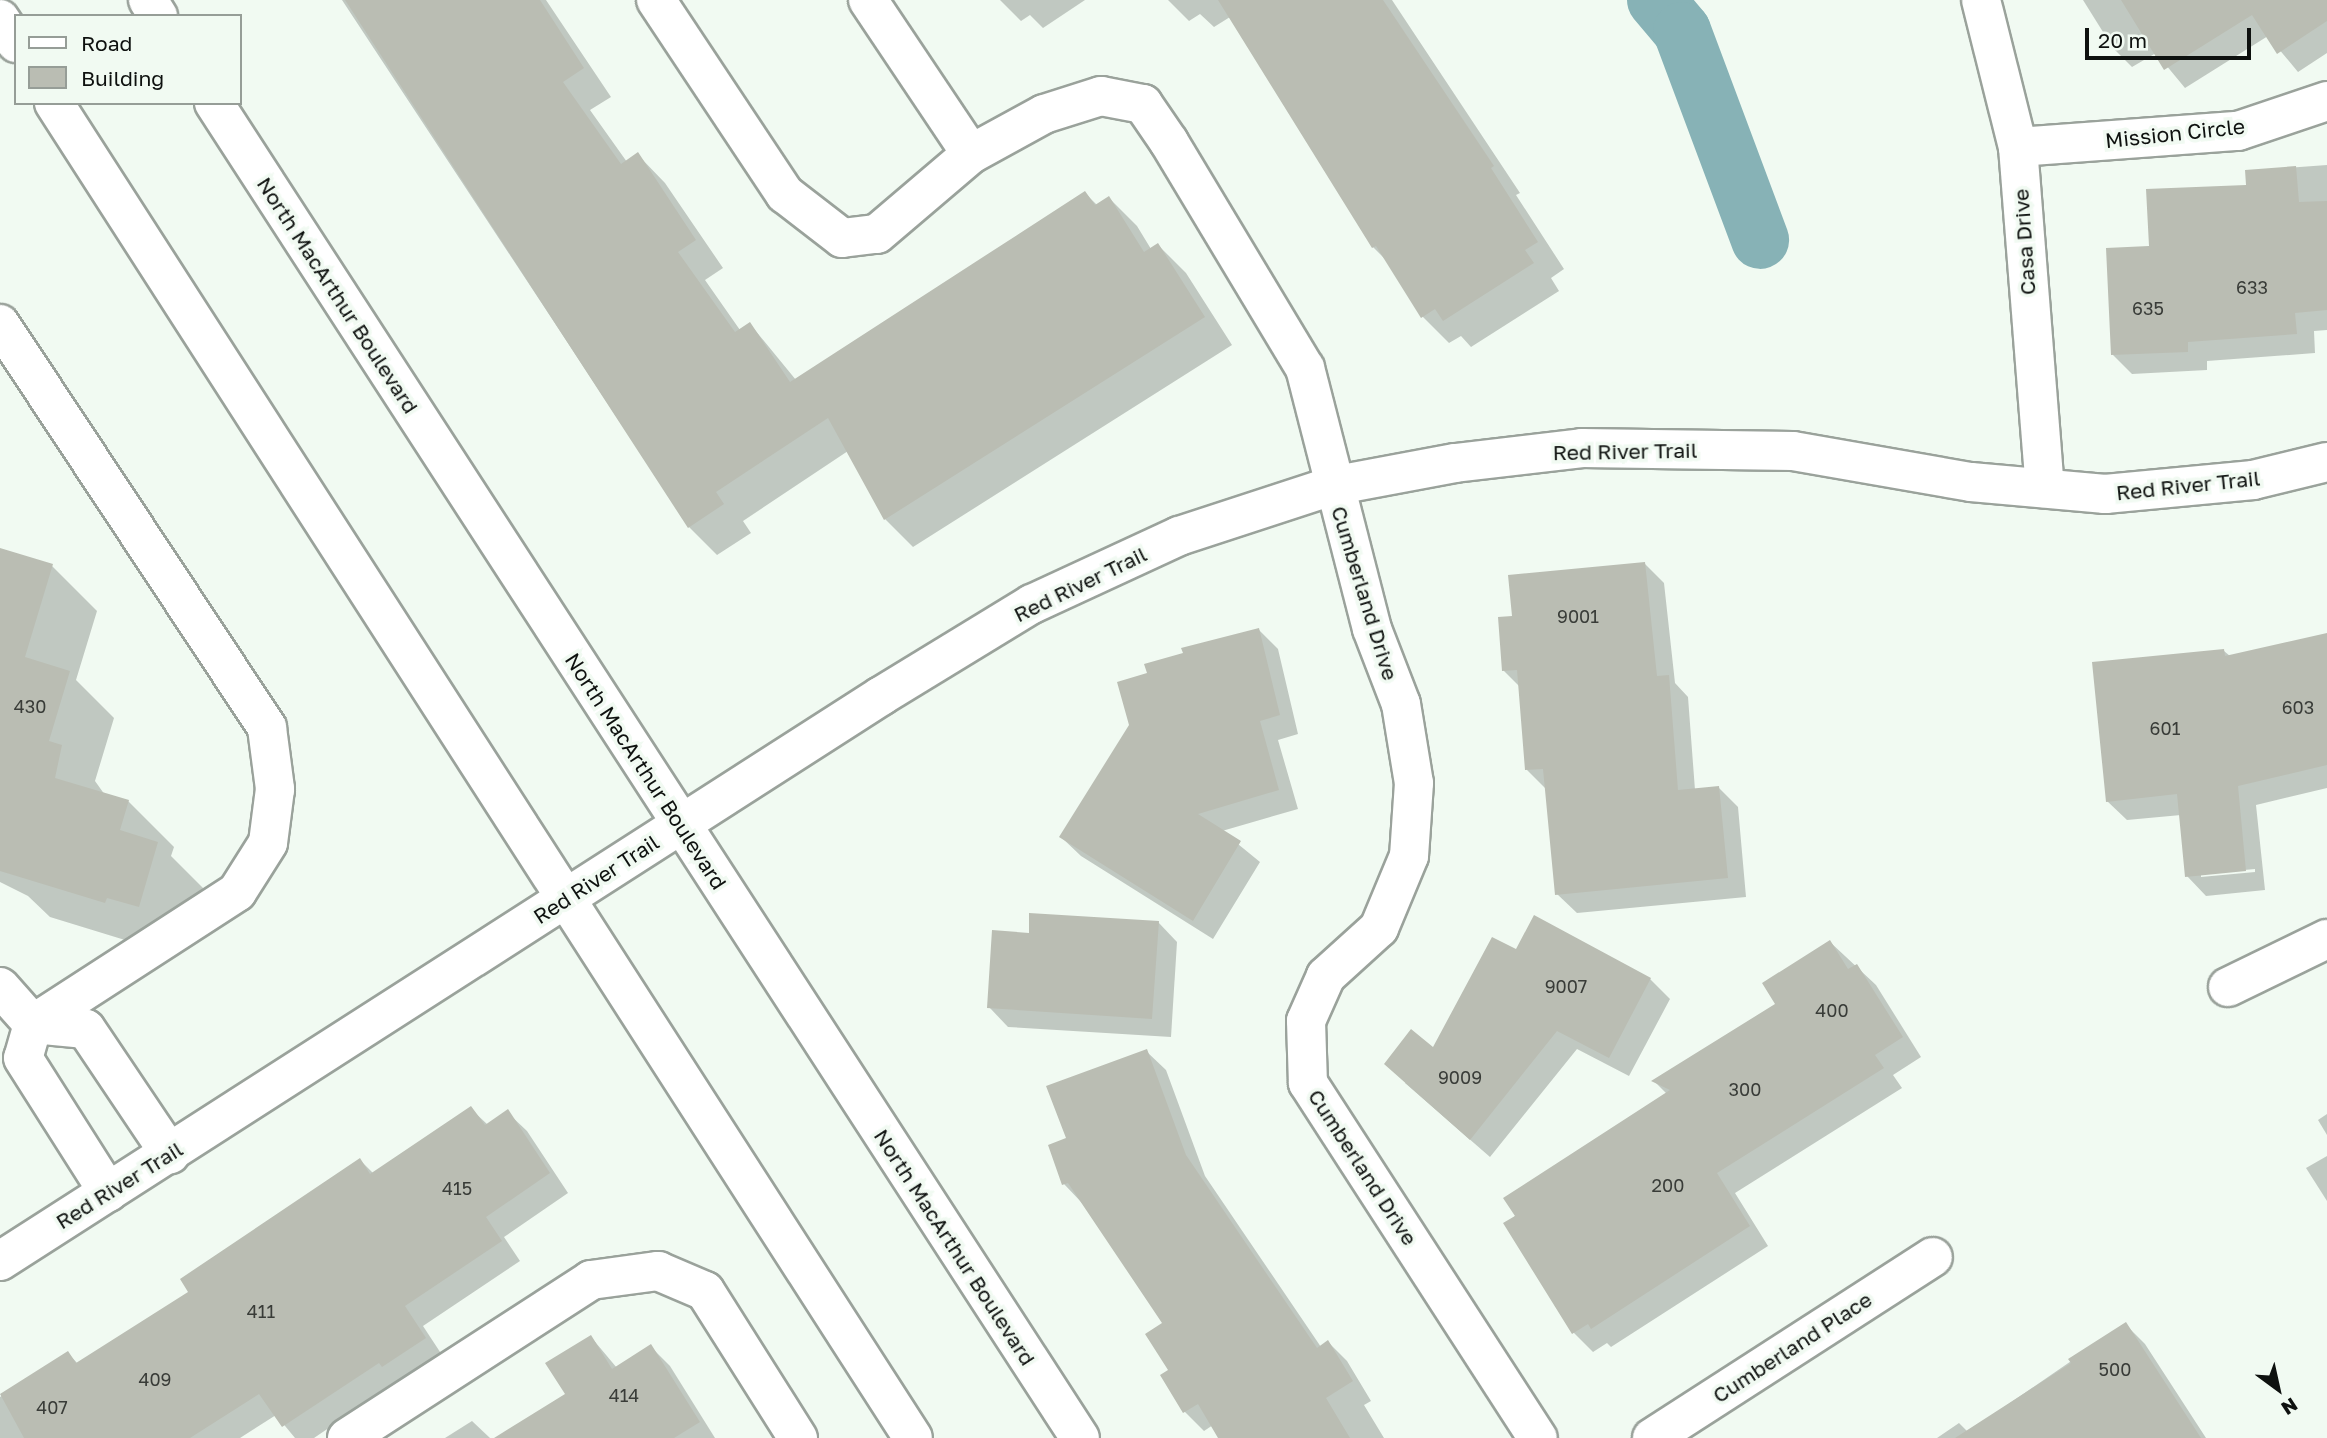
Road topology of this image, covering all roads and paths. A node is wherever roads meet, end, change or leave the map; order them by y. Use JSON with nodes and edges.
{"nodes":[{"id":1,"x":656,"y":0,"type":"edge"},
{"id":2,"x":868,"y":0,"type":"edge"},
{"id":3,"x":1981,"y":0,"type":"edge"},
{"id":4,"x":0,"y":19,"type":"edge"},
{"id":5,"x":14,"y":40,"type":"edge"},
{"id":6,"x":2327,"y":101,"type":"edge"},
{"id":7,"x":55,"y":105,"type":"edge"},
{"id":8,"x":216,"y":105,"type":"edge"},
{"id":9,"x":2018,"y":147,"type":"junction"},
{"id":10,"x":971,"y":154,"type":"junction"},
{"id":11,"x":0,"y":324,"type":"edge"},
{"id":12,"x":2327,"y":462,"type":"edge"},
{"id":13,"x":1332,"y":486,"type":"junction"},
{"id":14,"x":2045,"y":488,"type":"junction"},
{"id":15,"x":681,"y":825,"type":"junction"},
{"id":16,"x":566,"y":898,"type":"junction"},
{"id":17,"x":2327,"y":939,"type":"edge"},
{"id":18,"x":0,"y":987,"type":"edge"},
{"id":19,"x":2228,"y":987,"type":"dead end"},
{"id":20,"x":33,"y":1024,"type":"junction"},
{"id":21,"x":170,"y":1154,"type":"junction"},
{"id":22,"x":108,"y":1192,"type":"junction"},
{"id":23,"x":1933,"y":1257,"type":"dead end"},
{"id":24,"x":0,"y":1261,"type":"edge"},
{"id":25,"x":347,"y":1438,"type":"edge"},
{"id":26,"x":797,"y":1438,"type":"edge"},
{"id":27,"x":913,"y":1438,"type":"edge"},
{"id":28,"x":1080,"y":1438,"type":"edge"},
{"id":29,"x":1538,"y":1438,"type":"edge"},
{"id":30,"x":1652,"y":1438,"type":"edge"}],
"edges":[{"from":1,"to":10,"type":"street","name":"Cumberland Drive"},
{"from":2,"to":10,"type":"street"},
{"from":3,"to":9,"type":"street","name":"Casa Drive"},
{"from":4,"to":5,"type":"street"},
{"from":6,"to":9,"type":"street","name":"Mission Circle"},
{"from":7,"to":16,"type":"street"},
{"from":8,"to":15,"type":"street","name":"North MacArthur Boulevard"},
{"from":9,"to":14,"type":"street","name":"Casa Drive"},
{"from":10,"to":13,"type":"street","name":"Cumberland Drive"},
{"from":11,"to":20,"type":"street"},
{"from":12,"to":14,"type":"street","name":"Red River Trail"},
{"from":13,"to":14,"type":"street","name":"Red River Trail"},
{"from":13,"to":15,"type":"street","name":"Red River Trail"},
{"from":13,"to":29,"type":"street","name":"Cumberland Drive"},
{"from":15,"to":16,"type":"street","name":"Red River Trail"},
{"from":15,"to":28,"type":"street","name":"North MacArthur Boulevard"},
{"from":16,"to":21,"type":"street","name":"Red River Trail"},
{"from":16,"to":27,"type":"street"},
{"from":17,"to":19,"type":"street"},
{"from":18,"to":20,"type":"street"},
{"from":20,"to":21,"type":"street"},
{"from":20,"to":22,"type":"street"},
{"from":21,"to":22,"type":"street","name":"Red River Trail"},
{"from":22,"to":24,"type":"street","name":"Red River Trail"},
{"from":23,"to":30,"type":"street","name":"Cumberland Place"},
{"from":25,"to":26,"type":"street"}]}
